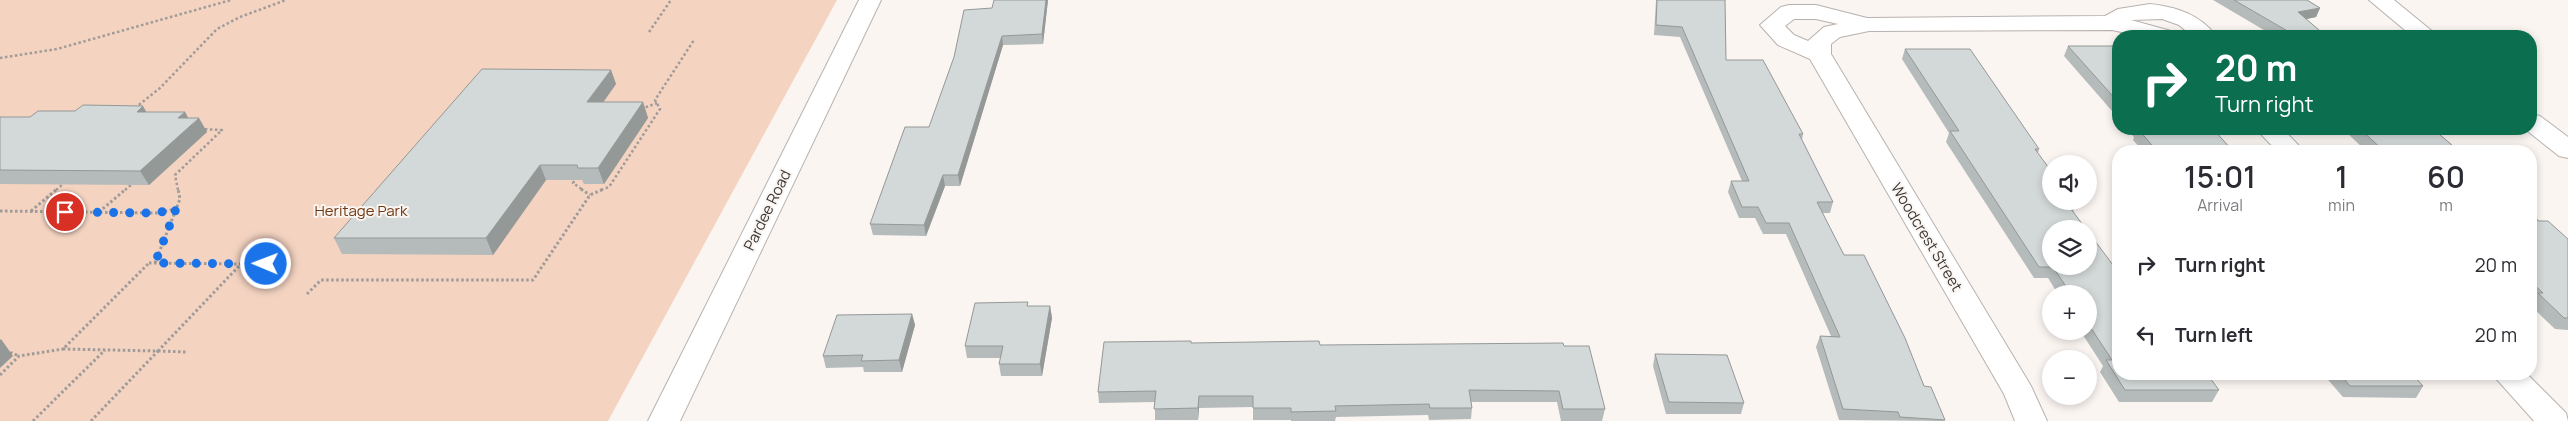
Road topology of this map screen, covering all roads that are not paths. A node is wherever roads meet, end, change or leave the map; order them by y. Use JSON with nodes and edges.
{"nodes":[{"id":1,"x":870,"y":0,"type":"edge"},
{"id":2,"x":2380,"y":0,"type":"edge"},
{"id":3,"x":1869,"y":24,"type":"junction"},
{"id":4,"x":2164,"y":28,"type":"edge"},
{"id":5,"x":2199,"y":30,"type":"edge"},
{"id":6,"x":2418,"y":30,"type":"edge"},
{"id":7,"x":1819,"y":54,"type":"junction"},
{"id":8,"x":2537,"y":126,"type":"edge"},
{"id":9,"x":2275,"y":135,"type":"edge"},
{"id":10,"x":2285,"y":145,"type":"edge"},
{"id":11,"x":2568,"y":150,"type":"edge"},
{"id":12,"x":2514,"y":380,"type":"edge"},
{"id":13,"x":664,"y":421,"type":"edge"},
{"id":14,"x":2032,"y":421,"type":"edge"},
{"id":15,"x":2554,"y":421,"type":"edge"}],
"edges":[{"from":1,"to":13,"type":"street","name":"Pardee Road"},
{"from":2,"to":6,"type":"street"},
{"from":3,"to":4,"type":"street"},
{"from":3,"to":7,"type":"street"},
{"from":3,"to":7,"type":"street"},
{"from":4,"to":5,"type":"street"},
{"from":7,"to":14,"type":"street","name":"Woodcrest Street"},
{"from":8,"to":11,"type":"street"},
{"from":9,"to":10,"type":"street"},
{"from":12,"to":15,"type":"street"}]}
